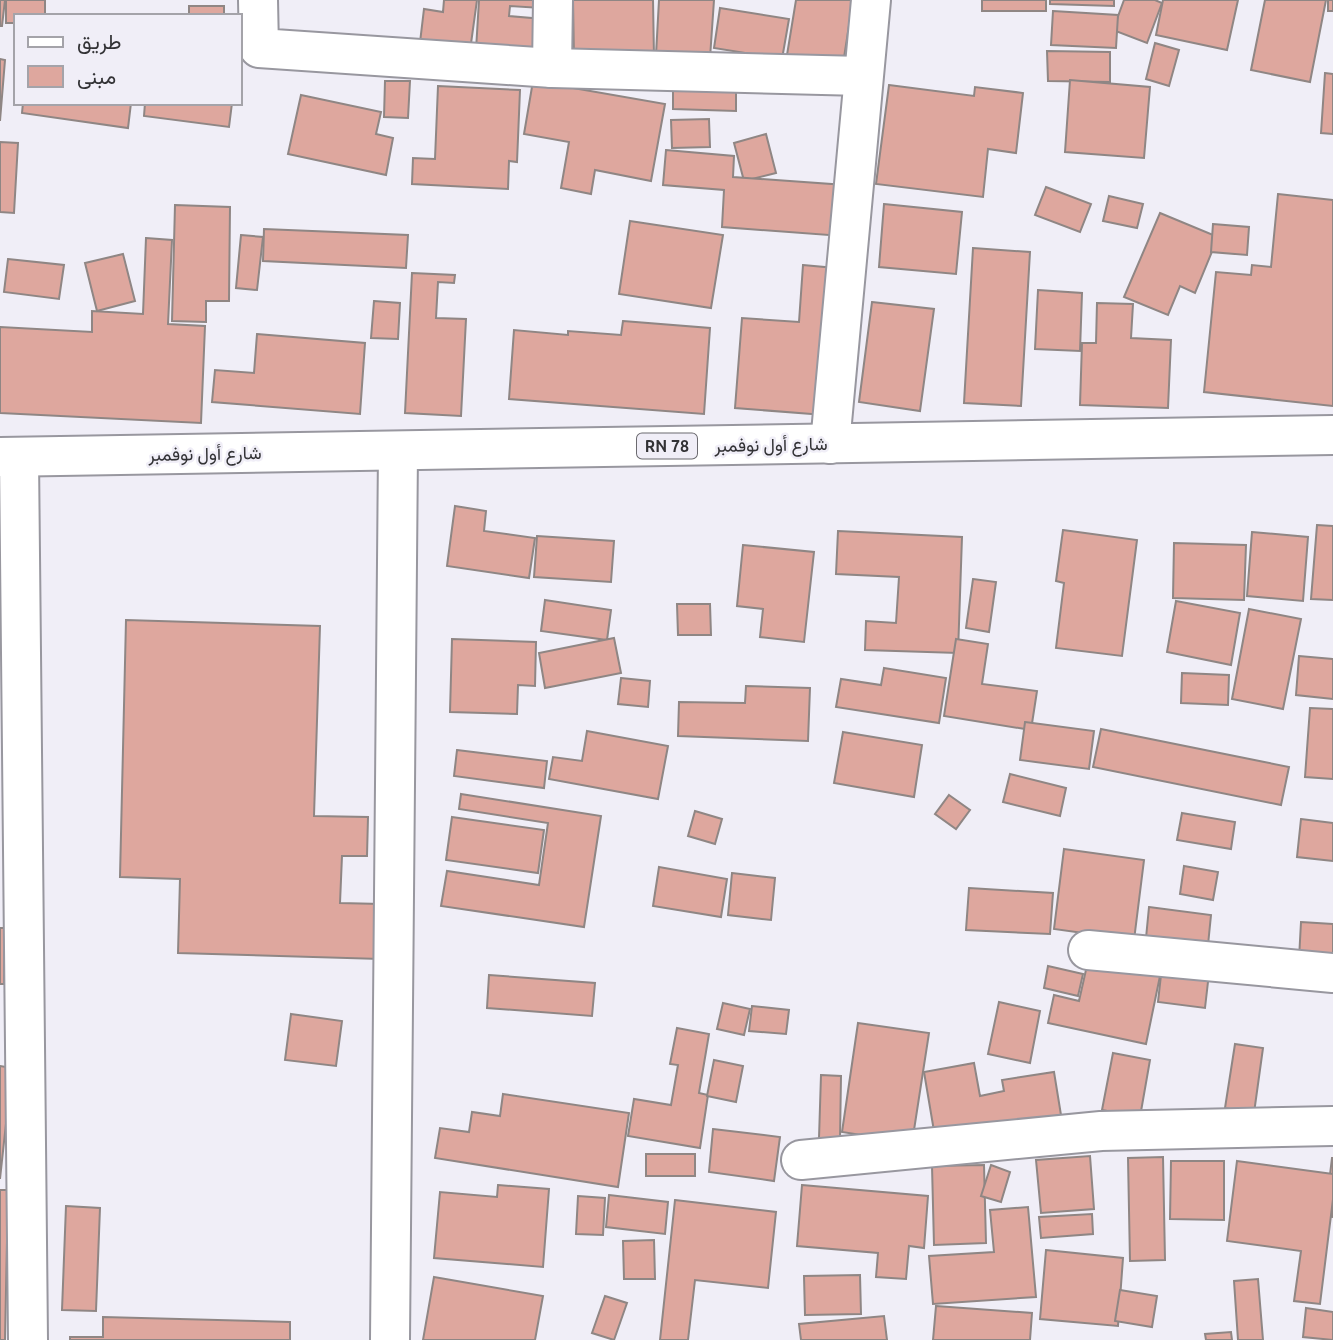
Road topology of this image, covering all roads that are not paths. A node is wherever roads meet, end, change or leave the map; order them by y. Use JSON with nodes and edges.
{"nodes":[{"id":1,"x":258,"y":0,"type":"edge"},
{"id":2,"x":553,"y":0,"type":"edge"},
{"id":3,"x":870,"y":0,"type":"edge"},
{"id":4,"x":552,"y":68,"type":"junction"},
{"id":5,"x":862,"y":76,"type":"junction"},
{"id":6,"x":1333,"y":435,"type":"edge"},
{"id":7,"x":830,"y":444,"type":"junction"},
{"id":8,"x":398,"y":451,"type":"junction"},
{"id":9,"x":10,"y":457,"type":"edge"},
{"id":10,"x":1088,"y":950,"type":"dead end"},
{"id":11,"x":1333,"y":973,"type":"edge"},
{"id":12,"x":1333,"y":1126,"type":"edge"},
{"id":13,"x":802,"y":1160,"type":"dead end"},
{"id":14,"x":28,"y":1340,"type":"edge"},
{"id":15,"x":390,"y":1340,"type":"edge"}],
"edges":[{"from":1,"to":4,"type":"street"},
{"from":2,"to":4,"type":"street"},
{"from":3,"to":5,"type":"street"},
{"from":4,"to":5,"type":"street"},
{"from":5,"to":7,"type":"street"},
{"from":6,"to":7,"type":"street","name":"شارع أول نوفمبر","number":"RN 78"},
{"from":7,"to":8,"type":"street","name":"شارع أول نوفمبر","number":"RN 78"},
{"from":8,"to":9,"type":"street","name":"شارع أول نوفمبر","number":"RN 78"},
{"from":8,"to":15,"type":"street"},
{"from":9,"to":14,"type":"street"},
{"from":10,"to":11,"type":"street"},
{"from":12,"to":13,"type":"street"}]}
